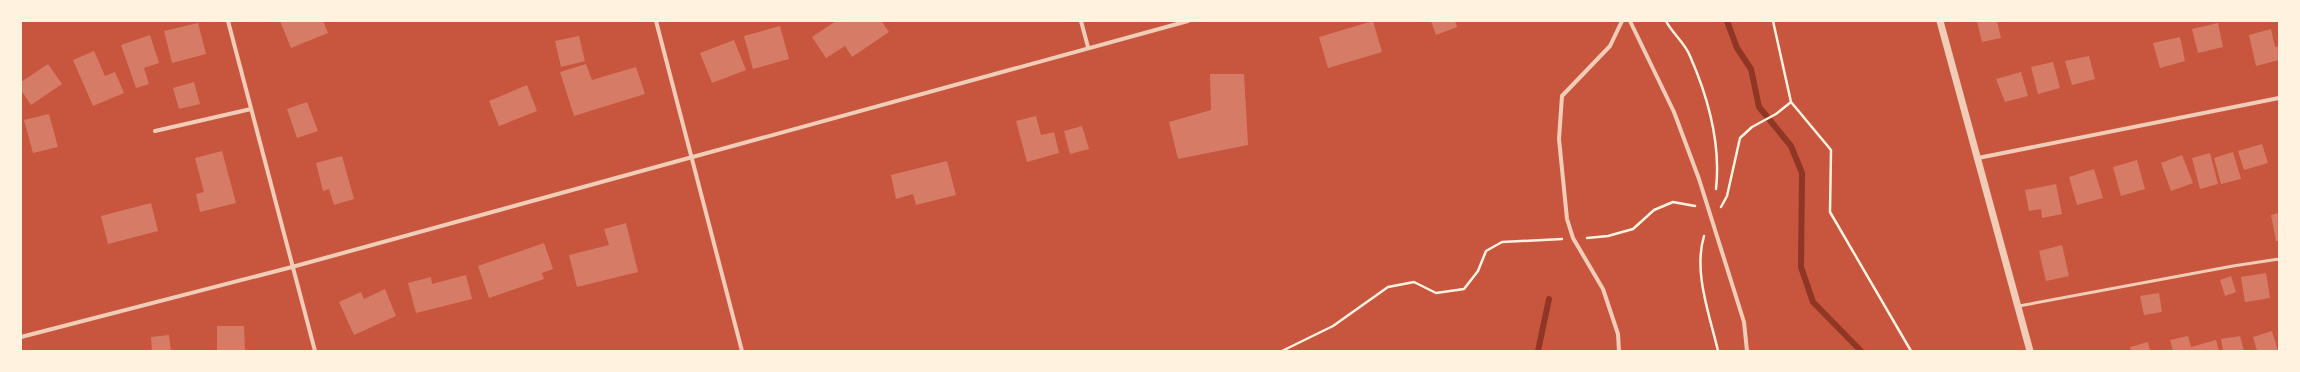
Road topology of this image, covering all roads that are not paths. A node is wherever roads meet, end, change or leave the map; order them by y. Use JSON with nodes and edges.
{"nodes":[{"id":1,"x":228,"y":21,"type":"edge"},
{"id":2,"x":656,"y":21,"type":"edge"},
{"id":3,"x":1081,"y":21,"type":"edge"},
{"id":4,"x":1188,"y":21,"type":"edge"},
{"id":5,"x":1622,"y":21,"type":"edge"},
{"id":6,"x":1630,"y":21,"type":"edge"},
{"id":7,"x":1940,"y":21,"type":"edge"},
{"id":8,"x":1088,"y":47,"type":"junction"},
{"id":9,"x":2279,"y":98,"type":"edge"},
{"id":10,"x":250,"y":109,"type":"junction"},
{"id":11,"x":155,"y":131,"type":"dead end"},
{"id":12,"x":692,"y":157,"type":"junction"},
{"id":13,"x":1978,"y":158,"type":"junction"},
{"id":14,"x":2279,"y":259,"type":"edge"},
{"id":15,"x":292,"y":267,"type":"junction"},
{"id":16,"x":2018,"y":306,"type":"junction"},
{"id":17,"x":21,"y":337,"type":"edge"},
{"id":18,"x":315,"y":351,"type":"edge"},
{"id":19,"x":742,"y":351,"type":"edge"},
{"id":20,"x":1619,"y":351,"type":"edge"},
{"id":21,"x":1748,"y":351,"type":"edge"},
{"id":22,"x":2030,"y":351,"type":"edge"}],
"edges":[{"from":1,"to":10,"type":"street"},
{"from":2,"to":12,"type":"street"},
{"from":3,"to":8,"type":"street"},
{"from":4,"to":8,"type":"street"},
{"from":5,"to":20,"type":"street"},
{"from":6,"to":21,"type":"street"},
{"from":7,"to":13,"type":"street"},
{"from":8,"to":12,"type":"street"},
{"from":9,"to":13,"type":"street"},
{"from":10,"to":11,"type":"street"},
{"from":10,"to":15,"type":"street"},
{"from":12,"to":15,"type":"street"},
{"from":12,"to":19,"type":"street"},
{"from":13,"to":16,"type":"street"},
{"from":14,"to":16,"type":"lane"},
{"from":15,"to":17,"type":"street"},
{"from":15,"to":18,"type":"street"},
{"from":16,"to":22,"type":"street"}]}
